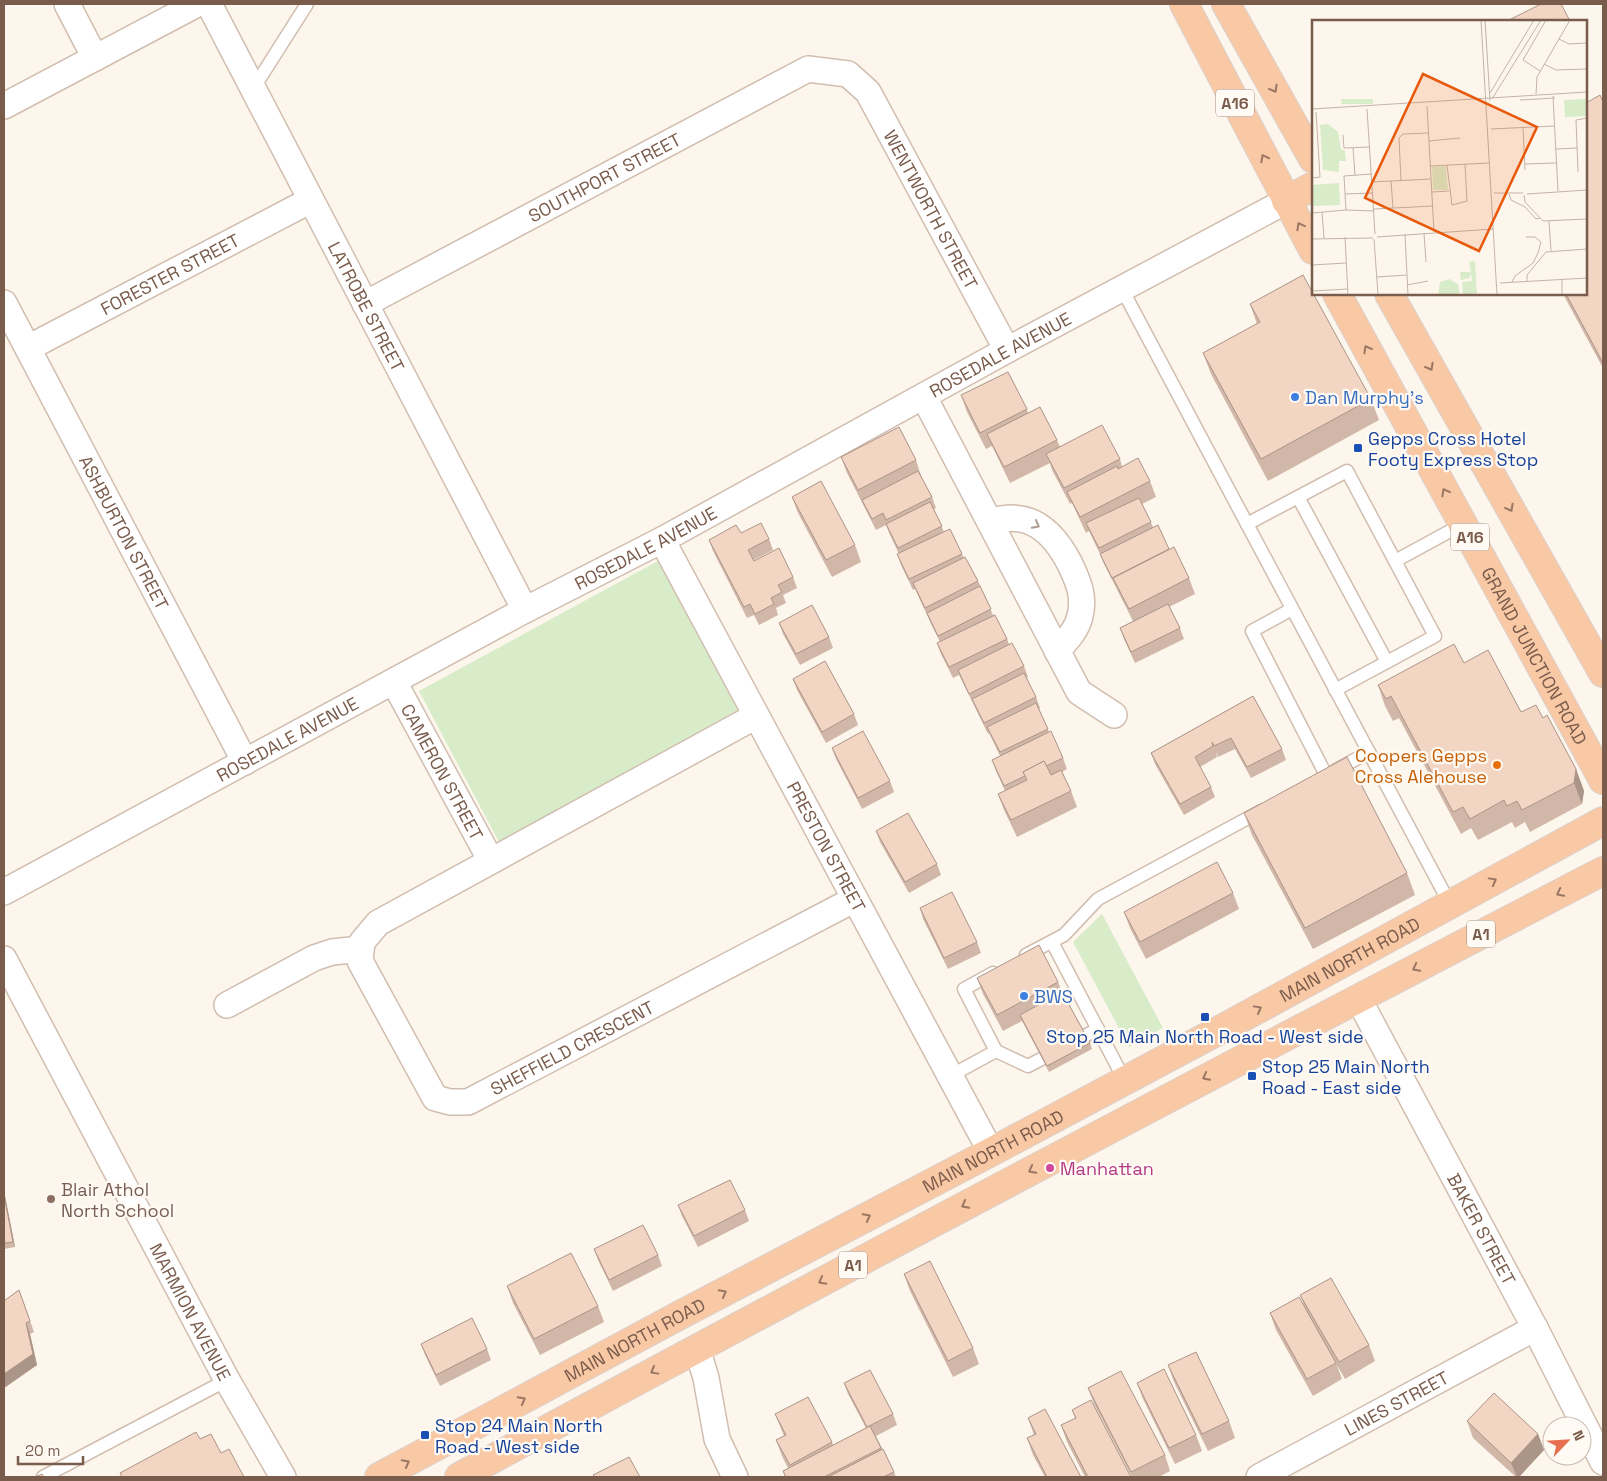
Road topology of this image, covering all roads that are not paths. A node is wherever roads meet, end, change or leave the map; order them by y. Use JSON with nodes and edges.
{"nodes":[{"id":1,"x":67,"y":4,"type":"edge"},
{"id":2,"x":197,"y":4,"type":"edge"},
{"id":3,"x":209,"y":4,"type":"edge"},
{"id":4,"x":307,"y":4,"type":"edge"},
{"id":5,"x":1184,"y":4,"type":"edge"},
{"id":6,"x":1226,"y":4,"type":"edge"},
{"id":7,"x":95,"y":58,"type":"junction"},
{"id":8,"x":848,"y":74,"type":"joint"},
{"id":9,"x":253,"y":89,"type":"junction"},
{"id":10,"x":4,"y":106,"type":"edge"},
{"id":11,"x":1312,"y":157,"type":"edge"},
{"id":12,"x":1312,"y":187,"type":"edge"},
{"id":13,"x":311,"y":200,"type":"junction"},
{"id":14,"x":1286,"y":201,"type":"junction"},
{"id":15,"x":1312,"y":248,"type":"edge"},
{"id":16,"x":1122,"y":289,"type":"junction"},
{"id":17,"x":1338,"y":295,"type":"edge"},
{"id":18,"x":1390,"y":295,"type":"edge"},
{"id":19,"x":4,"y":303,"type":"edge"},
{"id":20,"x":365,"y":304,"type":"junction"},
{"id":21,"x":28,"y":348,"type":"junction"},
{"id":22,"x":1006,"y":350,"type":"junction"},
{"id":23,"x":924,"y":396,"type":"junction"},
{"id":24,"x":1298,"y":497,"type":"junction"},
{"id":25,"x":990,"y":522,"type":"junction"},
{"id":26,"x":1247,"y":524,"type":"junction"},
{"id":27,"x":1463,"y":524,"type":"junction"},
{"id":28,"x":662,"y":540,"type":"junction"},
{"id":29,"x":1395,"y":561,"type":"junction"},
{"id":30,"x":1292,"y":609,"type":"junction"},
{"id":31,"x":525,"y":610,"type":"junction"},
{"id":32,"x":1057,"y":651,"type":"junction"},
{"id":33,"x":1387,"y":662,"type":"junction"},
{"id":34,"x":1603,"y":672,"type":"edge"},
{"id":35,"x":394,"y":682,"type":"junction"},
{"id":36,"x":1335,"y":690,"type":"junction"},
{"id":37,"x":1114,"y":715,"type":"dead end"},
{"id":38,"x":756,"y":716,"type":"junction"},
{"id":39,"x":1368,"y":752,"type":"junction"},
{"id":40,"x":246,"y":762,"type":"junction"},
{"id":41,"x":1603,"y":780,"type":"edge"},
{"id":42,"x":1274,"y":804,"type":"edge"},
{"id":43,"x":1603,"y":821,"type":"edge"},
{"id":44,"x":492,"y":862,"type":"junction"},
{"id":45,"x":1603,"y":871,"type":"edge"},
{"id":46,"x":4,"y":892,"type":"edge"},
{"id":47,"x":855,"y":899,"type":"junction"},
{"id":48,"x":1450,"y":904,"type":"junction"},
{"id":49,"x":1052,"y":942,"type":"junction"},
{"id":50,"x":361,"y":948,"type":"junction"},
{"id":51,"x":4,"y":959,"type":"edge"},
{"id":52,"x":1358,"y":998,"type":"junction"},
{"id":53,"x":227,"y":1005,"type":"dead end"},
{"id":54,"x":1098,"y":1029,"type":"junction"},
{"id":55,"x":996,"y":1051,"type":"junction"},
{"id":56,"x":950,"y":1076,"type":"junction"},
{"id":57,"x":1125,"y":1080,"type":"junction"},
{"id":58,"x":991,"y":1152,"type":"junction"},
{"id":59,"x":1008,"y":1182,"type":"junction"},
{"id":60,"x":680,"y":1315,"type":"junction"},
{"id":61,"x":1535,"y":1328,"type":"junction"},
{"id":62,"x":697,"y":1348,"type":"junction"},
{"id":63,"x":227,"y":1380,"type":"junction"},
{"id":64,"x":1603,"y":1462,"type":"edge"},
{"id":65,"x":43,"y":1477,"type":"edge"},
{"id":66,"x":283,"y":1477,"type":"edge"},
{"id":67,"x":379,"y":1477,"type":"edge"},
{"id":68,"x":459,"y":1477,"type":"edge"},
{"id":69,"x":734,"y":1477,"type":"edge"},
{"id":70,"x":1259,"y":1477,"type":"edge"}],
"edges":[{"from":1,"to":7,"type":"street"},
{"from":2,"to":7,"type":"street"},
{"from":3,"to":9,"type":"street","name":"LATROBE STREET"},
{"from":4,"to":9,"type":"lane"},
{"from":14,"to":5,"type":"highway","number":"A16","one_way":true},
{"from":6,"to":11,"type":"highway","number":"A16","one_way":true},
{"from":7,"to":10,"type":"street"},
{"from":8,"to":20,"type":"street","name":"SOUTHPORT STREET"},
{"from":8,"to":22,"type":"street","name":"WENTWORTH STREET"},
{"from":9,"to":13,"type":"street","name":"LATROBE STREET"},
{"from":12,"to":14,"type":"highway"},
{"from":13,"to":20,"type":"street","name":"LATROBE STREET"},
{"from":13,"to":21,"type":"street","name":"FORESTER STREET"},
{"from":15,"to":14,"type":"highway","number":"A16","one_way":true},
{"from":14,"to":16,"type":"street","name":"ROSEDALE AVENUE"},
{"from":16,"to":22,"type":"street","name":"ROSEDALE AVENUE"},
{"from":16,"to":26,"type":"lane"},
{"from":27,"to":17,"type":"highway","name":"GRAND JUNCTION ROAD","number":"A16","one_way":true},
{"from":18,"to":34,"type":"highway","one_way":true},
{"from":19,"to":21,"type":"street","name":"ASHBURTON STREET"},
{"from":20,"to":31,"type":"street","name":"LATROBE STREET"},
{"from":21,"to":40,"type":"street","name":"ASHBURTON STREET"},
{"from":22,"to":23,"type":"street","name":"ROSEDALE AVENUE"},
{"from":23,"to":25,"type":"street"},
{"from":23,"to":28,"type":"street","name":"ROSEDALE AVENUE"},
{"from":24,"to":26,"type":"lane"},
{"from":24,"to":29,"type":"lane"},
{"from":24,"to":33,"type":"lane"},
{"from":25,"to":32,"type":"street"},
{"from":25,"to":32,"type":"street","one_way":true},
{"from":26,"to":30,"type":"lane"},
{"from":27,"to":29,"type":"lane"},
{"from":27,"to":41,"type":"highway","name":"GRAND JUNCTION ROAD","number":"A16"},
{"from":28,"to":31,"type":"street","name":"ROSEDALE AVENUE"},
{"from":28,"to":38,"type":"street","name":"PRESTON STREET"},
{"from":29,"to":33,"type":"lane"},
{"from":30,"to":36,"type":"lane"},
{"from":30,"to":39,"type":"lane"},
{"from":31,"to":35,"type":"street","name":"ROSEDALE AVENUE"},
{"from":32,"to":37,"type":"street"},
{"from":33,"to":36,"type":"lane"},
{"from":35,"to":40,"type":"street","name":"ROSEDALE AVENUE"},
{"from":35,"to":44,"type":"street","name":"CAMERON STREET"},
{"from":36,"to":39,"type":"lane"},
{"from":38,"to":44,"type":"street"},
{"from":38,"to":47,"type":"street","name":"PRESTON STREET"},
{"from":39,"to":48,"type":"lane"},
{"from":40,"to":46,"type":"street","name":"ROSEDALE AVENUE"},
{"from":42,"to":49,"type":"lane"},
{"from":48,"to":43,"type":"highway","name":"MAIN NORTH ROAD","number":"A1","one_way":true},
{"from":44,"to":50,"type":"street"},
{"from":45,"to":52,"type":"highway","name":"MAIN NORTH ROAD","number":"A1","one_way":true},
{"from":47,"to":50,"type":"street","name":"SHEFFIELD CRESCENT"},
{"from":47,"to":56,"type":"street","name":"PRESTON STREET"},
{"from":57,"to":48,"type":"highway","name":"MAIN NORTH ROAD","number":"A1","one_way":true},
{"from":49,"to":54,"type":"lane"},
{"from":49,"to":55,"type":"lane"},
{"from":50,"to":53,"type":"street"},
{"from":51,"to":63,"type":"street","name":"MARMION AVENUE"},
{"from":52,"to":59,"type":"highway","name":"MAIN NORTH ROAD","number":"A1","one_way":true},
{"from":52,"to":61,"type":"street","name":"BAKER STREET"},
{"from":54,"to":55,"type":"lane"},
{"from":54,"to":57,"type":"lane"},
{"from":55,"to":56,"type":"lane"},
{"from":56,"to":58,"type":"street","name":"PRESTON STREET"},
{"from":57,"to":58,"type":"highway","name":"MAIN NORTH ROAD","number":"A1"},
{"from":58,"to":59,"type":"highway"},
{"from":60,"to":58,"type":"highway","name":"MAIN NORTH ROAD","number":"A1","one_way":true},
{"from":59,"to":62,"type":"highway","name":"MAIN NORTH ROAD","number":"A1","one_way":true},
{"from":60,"to":62,"type":"highway"},
{"from":67,"to":60,"type":"highway","name":"MAIN NORTH ROAD","number":"A1","one_way":true},
{"from":61,"to":64,"type":"street","name":"BAKER STREET"},
{"from":61,"to":70,"type":"street","name":"LINES STREET"},
{"from":62,"to":68,"type":"highway","name":"MAIN NORTH ROAD","number":"A1","one_way":true},
{"from":62,"to":69,"type":"street"},
{"from":63,"to":65,"type":"lane"},
{"from":63,"to":66,"type":"street","name":"MARMION AVENUE"}]}
